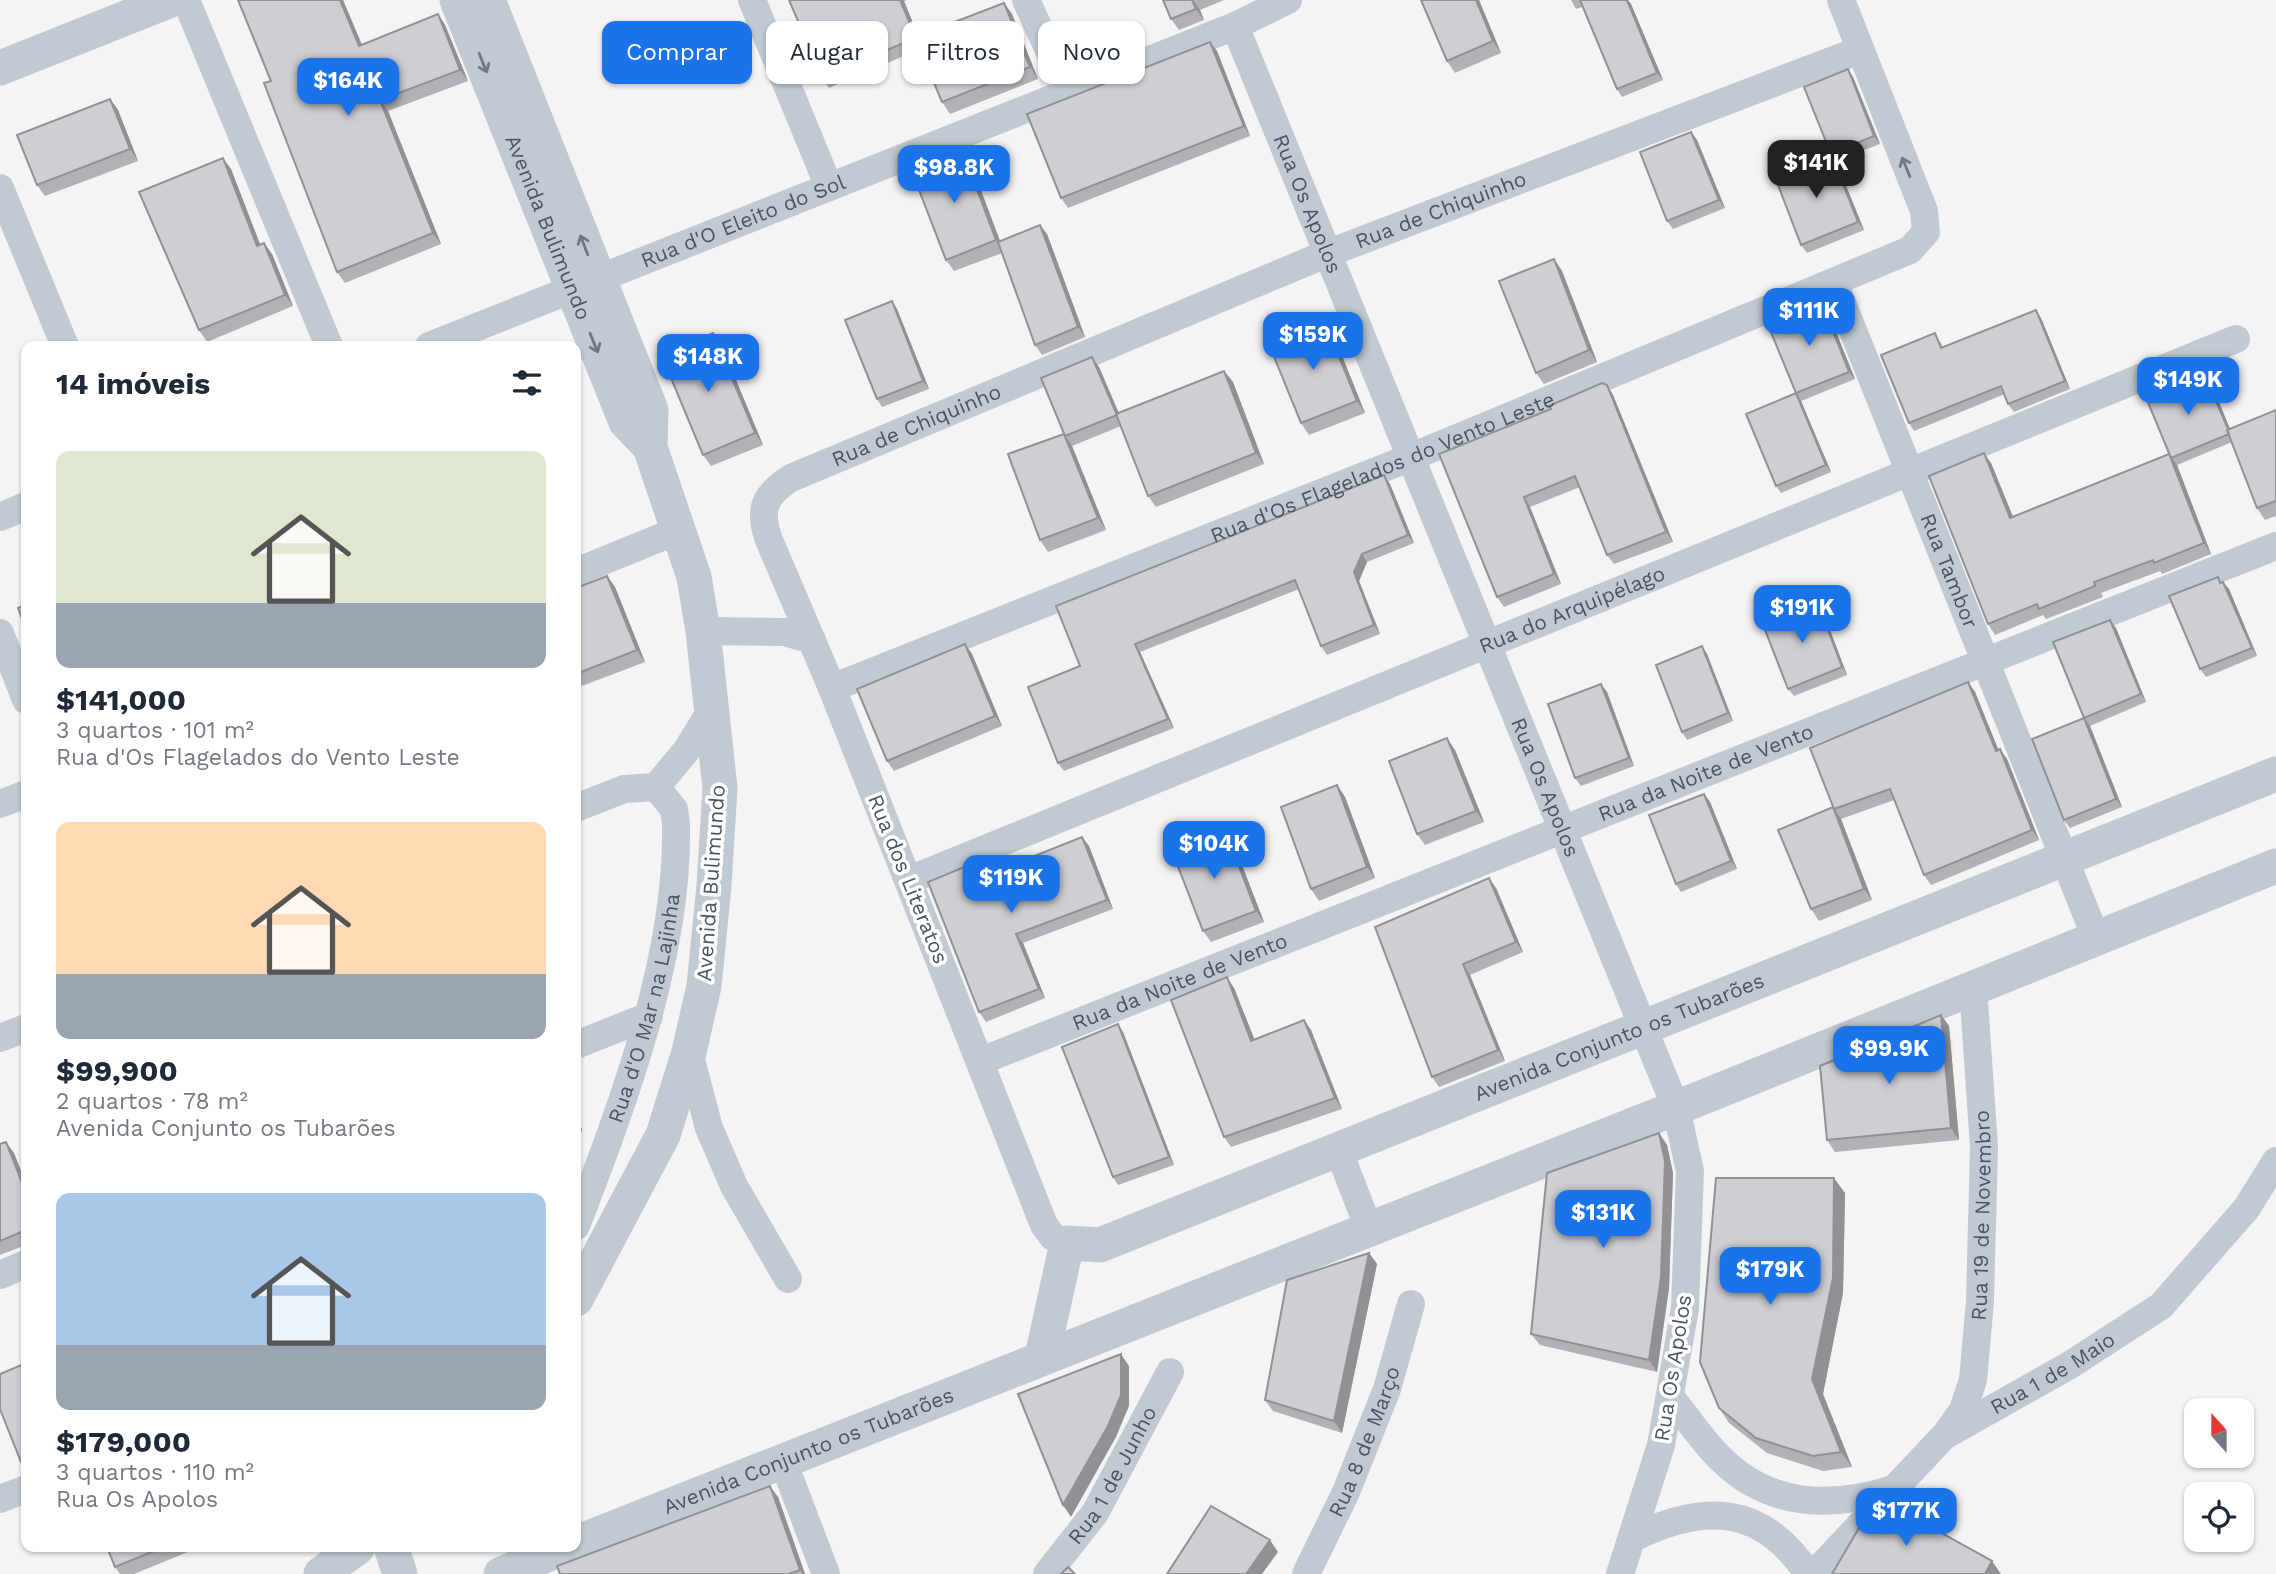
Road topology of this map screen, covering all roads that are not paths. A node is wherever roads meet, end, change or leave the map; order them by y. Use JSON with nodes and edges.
{"nodes":[{"id":1,"x":172,"y":0,"type":"edge"},
{"id":2,"x":186,"y":0,"type":"edge"},
{"id":3,"x":457,"y":0,"type":"edge"},
{"id":4,"x":488,"y":0,"type":"edge"},
{"id":5,"x":752,"y":0,"type":"edge"},
{"id":6,"x":1026,"y":0,"type":"edge"},
{"id":7,"x":1841,"y":0,"type":"edge"},
{"id":8,"x":1283,"y":1,"type":"edge"},
{"id":9,"x":1235,"y":26,"type":"junction"},
{"id":10,"x":1860,"y":50,"type":"junction"},
{"id":11,"x":0,"y":68,"type":"edge"},
{"id":12,"x":1068,"y":92,"type":"junction"},
{"id":13,"x":829,"y":187,"type":"junction"},
{"id":14,"x":0,"y":188,"type":"edge"},
{"id":15,"x":1326,"y":254,"type":"junction"},
{"id":16,"x":1834,"y":283,"type":"junction"},
{"id":17,"x":585,"y":284,"type":"junction"},
{"id":18,"x":2236,"y":339,"type":"dead end"},
{"id":19,"x":63,"y":341,"type":"edge"},
{"id":20,"x":327,"y":341,"type":"edge"},
{"id":21,"x":442,"y":341,"type":"edge"},
{"id":22,"x":1409,"y":458,"type":"junction"},
{"id":23,"x":1908,"y":474,"type":"junction"},
{"id":24,"x":763,"y":505,"type":"joint"},
{"id":25,"x":21,"y":508,"type":"edge"},
{"id":26,"x":0,"y":517,"type":"edge"},
{"id":27,"x":680,"y":530,"type":"junction"},
{"id":28,"x":2276,"y":545,"type":"edge"},
{"id":29,"x":581,"y":570,"type":"edge"},
{"id":30,"x":703,"y":631,"type":"junction"},
{"id":31,"x":0,"y":633,"type":"edge"},
{"id":32,"x":812,"y":640,"type":"junction"},
{"id":33,"x":1486,"y":645,"type":"junction"},
{"id":34,"x":1987,"y":663,"type":"junction"},
{"id":35,"x":21,"y":687,"type":"edge"},
{"id":36,"x":832,"y":688,"type":"junction"},
{"id":37,"x":712,"y":709,"type":"junction"},
{"id":38,"x":2276,"y":774,"type":"edge"},
{"id":39,"x":656,"y":786,"type":"junction"},
{"id":40,"x":21,"y":796,"type":"edge"},
{"id":41,"x":0,"y":804,"type":"edge"},
{"id":42,"x":581,"y":806,"type":"edge"},
{"id":43,"x":1561,"y":828,"type":"junction"},
{"id":44,"x":2063,"y":859,"type":"junction"},
{"id":45,"x":2276,"y":866,"type":"edge"},
{"id":46,"x":909,"y":880,"type":"junction"},
{"id":47,"x":2096,"y":938,"type":"junction"},
{"id":48,"x":1973,"y":987,"type":"junction"},
{"id":49,"x":649,"y":1016,"type":"junction"},
{"id":50,"x":1643,"y":1027,"type":"junction"},
{"id":51,"x":21,"y":1030,"type":"edge"},
{"id":52,"x":0,"y":1038,"type":"edge"},
{"id":53,"x":581,"y":1043,"type":"edge"},
{"id":54,"x":689,"y":1052,"type":"junction"},
{"id":55,"x":981,"y":1061,"type":"junction"},
{"id":56,"x":1676,"y":1108,"type":"junction"},
{"id":57,"x":1338,"y":1149,"type":"junction"},
{"id":58,"x":2276,"y":1161,"type":"edge"},
{"id":59,"x":581,"y":1212,"type":"edge"},
{"id":60,"x":1369,"y":1229,"type":"junction"},
{"id":61,"x":1068,"y":1243,"type":"junction"},
{"id":62,"x":21,"y":1266,"type":"edge"},
{"id":63,"x":0,"y":1275,"type":"edge"},
{"id":64,"x":788,"y":1279,"type":"dead end"},
{"id":65,"x":581,"y":1290,"type":"edge"},
{"id":66,"x":1411,"y":1304,"type":"dead end"},
{"id":67,"x":1042,"y":1357,"type":"junction"},
{"id":68,"x":1170,"y":1372,"type":"dead end"},
{"id":69,"x":1671,"y":1398,"type":"junction"},
{"id":70,"x":1944,"y":1436,"type":"junction"},
{"id":71,"x":782,"y":1461,"type":"junction"},
{"id":72,"x":1893,"y":1489,"type":"junction"},
{"id":73,"x":21,"y":1491,"type":"edge"},
{"id":74,"x":0,"y":1499,"type":"edge"},
{"id":75,"x":1633,"y":1538,"type":"junction"},
{"id":76,"x":581,"y":1541,"type":"edge"},
{"id":77,"x":351,"y":1552,"type":"edge"},
{"id":78,"x":393,"y":1552,"type":"edge"},
{"id":79,"x":497,"y":1552,"type":"edge"},
{"id":80,"x":553,"y":1552,"type":"edge"},
{"id":81,"x":321,"y":1574,"type":"edge"},
{"id":82,"x":400,"y":1574,"type":"edge"},
{"id":83,"x":489,"y":1574,"type":"edge"},
{"id":84,"x":501,"y":1574,"type":"edge"},
{"id":85,"x":826,"y":1574,"type":"edge"},
{"id":86,"x":1047,"y":1574,"type":"edge"},
{"id":87,"x":1306,"y":1574,"type":"edge"},
{"id":88,"x":1619,"y":1574,"type":"edge"},
{"id":89,"x":1808,"y":1574,"type":"edge"},
{"id":90,"x":1814,"y":1574,"type":"edge"}],
"edges":[{"from":1,"to":11,"type":"street"},
{"from":2,"to":20,"type":"street"},
{"from":3,"to":17,"type":"street","name":"Avenida Bulimundo","one_way":true},
{"from":17,"to":4,"type":"street","name":"Avenida Bulimundo","one_way":true},
{"from":5,"to":13,"type":"street"},
{"from":6,"to":12,"type":"street"},
{"from":7,"to":10,"type":"street"},
{"from":8,"to":9,"type":"street","name":"Rua d'O Eleito do Sol"},
{"from":9,"to":12,"type":"street","name":"Rua d'O Eleito do Sol"},
{"from":9,"to":15,"type":"street","name":"Rua Os Apolos"},
{"from":10,"to":15,"type":"street","name":"Rua de Chiquinho"},
{"from":16,"to":10,"type":"street","name":"Rua d'Os Flagelados do Vento Leste","one_way":true},
{"from":12,"to":13,"type":"street","name":"Rua d'O Eleito do Sol"},
{"from":13,"to":17,"type":"street","name":"Rua d'O Eleito do Sol"},
{"from":14,"to":19,"type":"street"},
{"from":15,"to":22,"type":"street","name":"Rua Os Apolos"},
{"from":15,"to":24,"type":"street","name":"Rua de Chiquinho"},
{"from":16,"to":22,"type":"street","name":"Rua d'Os Flagelados do Vento Leste"},
{"from":16,"to":23,"type":"street","name":"Rua Tambor"},
{"from":17,"to":21,"type":"street","name":"Rua d'O Eleito do Sol"},
{"from":17,"to":27,"type":"street","name":"Avenida Bulimundo"},
{"from":18,"to":23,"type":"street","name":"Rua do Arquipélago"},
{"from":22,"to":33,"type":"street","name":"Rua Os Apolos"},
{"from":22,"to":36,"type":"street","name":"Rua d'Os Flagelados do Vento Leste"},
{"from":23,"to":33,"type":"street","name":"Rua do Arquipélago"},
{"from":23,"to":34,"type":"street","name":"Rua Tambor"},
{"from":24,"to":32,"type":"street","name":"Rua dos Literatos"},
{"from":25,"to":26,"type":"street"},
{"from":27,"to":29,"type":"street"},
{"from":27,"to":30,"type":"street","name":"Avenida Bulimundo"},
{"from":28,"to":34,"type":"street","name":"Rua da Noite de Vento"},
{"from":30,"to":32,"type":"street"},
{"from":30,"to":37,"type":"street","name":"Avenida Bulimundo"},
{"from":31,"to":35,"type":"street"},
{"from":32,"to":36,"type":"street","name":"Rua dos Literatos"},
{"from":33,"to":43,"type":"street","name":"Rua Os Apolos"},
{"from":33,"to":46,"type":"street","name":"Rua do Arquipélago"},
{"from":34,"to":43,"type":"street","name":"Rua da Noite de Vento"},
{"from":34,"to":44,"type":"street","name":"Rua Tambor"},
{"from":36,"to":46,"type":"street","name":"Rua dos Literatos"},
{"from":37,"to":39,"type":"street"},
{"from":37,"to":54,"type":"street","name":"Avenida Bulimundo"},
{"from":38,"to":44,"type":"street","name":"Avenida Conjunto os Tubarões"},
{"from":39,"to":42,"type":"street"},
{"from":39,"to":49,"type":"street","name":"Rua d'O Mar na Lajinha"},
{"from":40,"to":41,"type":"street"},
{"from":43,"to":50,"type":"street","name":"Rua Os Apolos"},
{"from":43,"to":55,"type":"street","name":"Rua da Noite de Vento"},
{"from":44,"to":47,"type":"street","name":"Rua Tambor"},
{"from":44,"to":50,"type":"street","name":"Avenida Conjunto os Tubarões"},
{"from":45,"to":47,"type":"street","name":"Avenida Conjunto os Tubarões"},
{"from":46,"to":55,"type":"street","name":"Rua dos Literatos"},
{"from":47,"to":48,"type":"street","name":"Avenida Conjunto os Tubarões"},
{"from":48,"to":56,"type":"street","name":"Avenida Conjunto os Tubarões"},
{"from":48,"to":70,"type":"street","name":"Rua 19 de Novembro"},
{"from":49,"to":53,"type":"street"},
{"from":49,"to":59,"type":"street","name":"Rua d'O Mar na Lajinha"},
{"from":50,"to":56,"type":"street","name":"Rua Os Apolos"},
{"from":50,"to":57,"type":"street","name":"Avenida Conjunto os Tubarões"},
{"from":51,"to":52,"type":"street"},
{"from":54,"to":64,"type":"street"},
{"from":54,"to":65,"type":"street","name":"Avenida Bulimundo"},
{"from":55,"to":61,"type":"street","name":"Rua dos Literatos"},
{"from":56,"to":60,"type":"street","name":"Avenida Conjunto os Tubarões"},
{"from":56,"to":69,"type":"street","name":"Rua Os Apolos"},
{"from":57,"to":60,"type":"street"},
{"from":57,"to":61,"type":"street","name":"Avenida Conjunto os Tubarões"},
{"from":58,"to":70,"type":"street","name":"Rua 1 de Maio"},
{"from":60,"to":67,"type":"street","name":"Avenida Conjunto os Tubarões"},
{"from":61,"to":67,"type":"street"},
{"from":62,"to":63,"type":"street"},
{"from":66,"to":87,"type":"street","name":"Rua 8 de Março"},
{"from":67,"to":71,"type":"street","name":"Avenida Conjunto os Tubarões"},
{"from":68,"to":86,"type":"street","name":"Rua 1 de Junho"},
{"from":69,"to":72,"type":"street"},
{"from":69,"to":75,"type":"street","name":"Rua Os Apolos"},
{"from":70,"to":72,"type":"street","name":"Rua 1 de Maio"},
{"from":71,"to":76,"type":"street","name":"Avenida Conjunto os Tubarões"},
{"from":71,"to":85,"type":"street"},
{"from":72,"to":90,"type":"street","name":"Rua 1 de Maio"},
{"from":73,"to":74,"type":"street"},
{"from":75,"to":88,"type":"street","name":"Rua Os Apolos"},
{"from":75,"to":89,"type":"street"},
{"from":77,"to":81,"type":"street"},
{"from":78,"to":82,"type":"street"},
{"from":79,"to":83,"type":"street"},
{"from":80,"to":84,"type":"street"}]}
